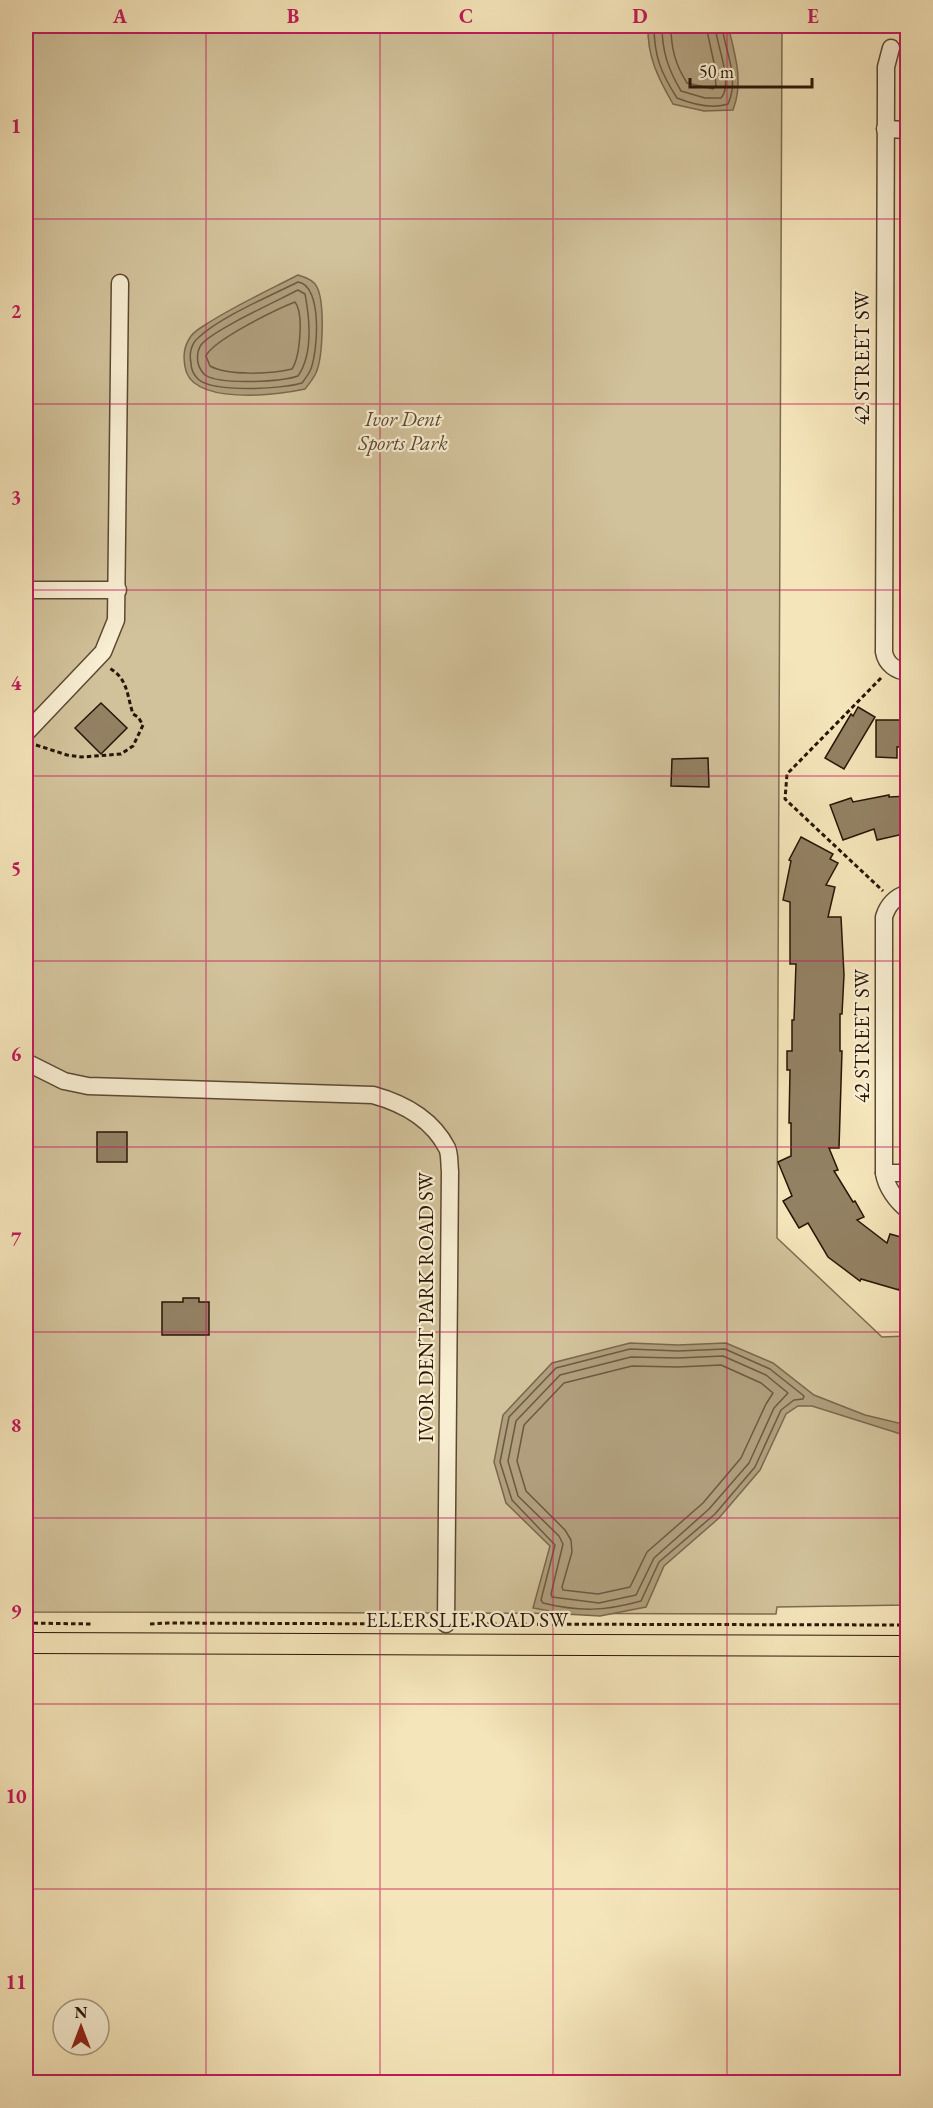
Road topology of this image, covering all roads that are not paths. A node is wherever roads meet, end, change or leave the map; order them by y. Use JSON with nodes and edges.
{"nodes":[{"id":1,"x":891,"y":48,"type":"dead end"},
{"id":2,"x":885,"y":129,"type":"junction"},
{"id":3,"x":908,"y":130,"type":"edge"},
{"id":4,"x":120,"y":283,"type":"dead end"},
{"id":5,"x":26,"y":590,"type":"edge"},
{"id":6,"x":118,"y":590,"type":"junction"},
{"id":7,"x":900,"y":669,"type":"edge"},
{"id":8,"x":30,"y":739,"type":"edge"},
{"id":9,"x":908,"y":892,"type":"edge"},
{"id":10,"x":26,"y":1062,"type":"edge"},
{"id":11,"x":884,"y":1173,"type":"junction"},
{"id":12,"x":908,"y":1173,"type":"edge"},
{"id":13,"x":908,"y":1210,"type":"edge"},
{"id":14,"x":446,"y":1624,"type":"road end"},
{"id":15,"x":26,"y":1643,"type":"edge"},
{"id":16,"x":908,"y":1646,"type":"edge"}],
"edges":[{"from":1,"to":2,"type":"street","name":"42 STREET SW"},
{"from":2,"to":3,"type":"street"},
{"from":2,"to":7,"type":"street","name":"42 STREET SW"},
{"from":4,"to":6,"type":"street"},
{"from":5,"to":6,"type":"street"},
{"from":6,"to":8,"type":"street"},
{"from":9,"to":11,"type":"street","name":"42 STREET SW"},
{"from":10,"to":14,"type":"street","name":"IVOR DENT PARK ROAD SW"},
{"from":11,"to":12,"type":"street"},
{"from":11,"to":13,"type":"street"},
{"from":15,"to":16,"type":"main road","name":"ELLERSLIE ROAD SW"}]}
